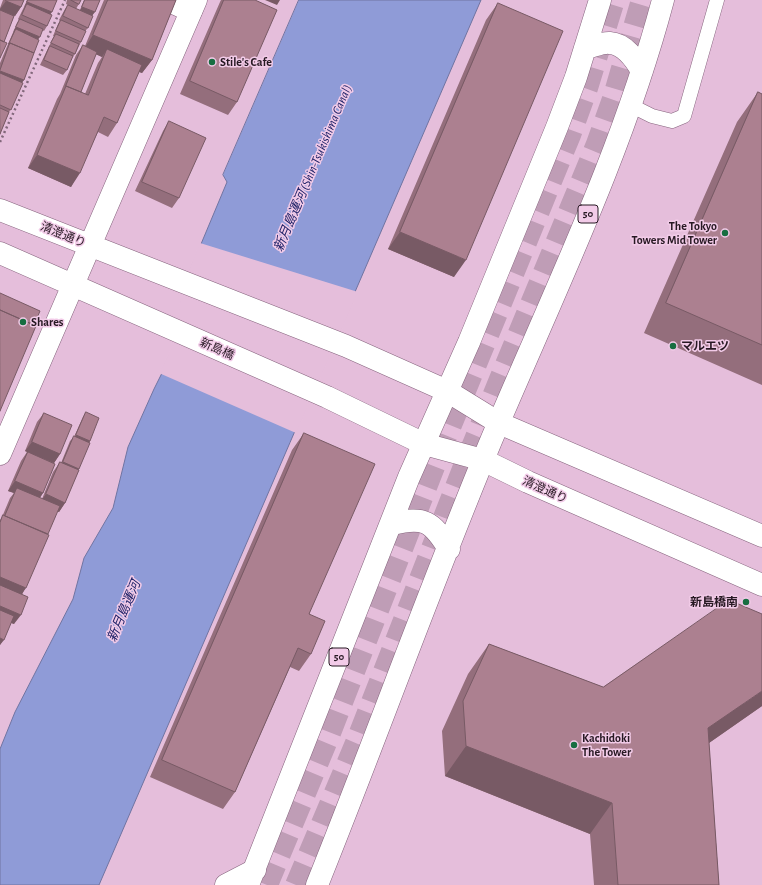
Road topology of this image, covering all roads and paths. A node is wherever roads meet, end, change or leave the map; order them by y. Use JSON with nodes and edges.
{"nodes":[{"id":1,"x":65,"y":0,"type":"edge"},
{"id":2,"x":166,"y":0,"type":"edge"},
{"id":3,"x":600,"y":0,"type":"edge"},
{"id":4,"x":664,"y":0,"type":"edge"},
{"id":5,"x":717,"y":0,"type":"edge"},
{"id":6,"x":194,"y":5,"type":"edge"},
{"id":7,"x":585,"y":48,"type":"junction"},
{"id":8,"x":642,"y":71,"type":"junction"},
{"id":9,"x":630,"y":105,"type":"junction"},
{"id":10,"x":0,"y":142,"type":"edge"},
{"id":11,"x":0,"y":210,"type":"edge"},
{"id":12,"x":90,"y":246,"type":"junction"},
{"id":13,"x":0,"y":253,"type":"edge"},
{"id":14,"x":74,"y":286,"type":"junction"},
{"id":15,"x":447,"y":391,"type":"junction"},
{"id":16,"x":326,"y":397,"type":"joint"},
{"id":17,"x":499,"y":422,"type":"junction"},
{"id":18,"x":424,"y":444,"type":"junction"},
{"id":19,"x":0,"y":454,"type":"edge"},
{"id":20,"x":483,"y":460,"type":"junction"},
{"id":21,"x":392,"y":524,"type":"junction"},
{"id":22,"x":762,"y":536,"type":"edge"},
{"id":23,"x":449,"y":549,"type":"junction"},
{"id":24,"x":762,"y":585,"type":"edge"},
{"id":25,"x":372,"y":748,"type":"junction"},
{"id":26,"x":251,"y":878,"type":"edge"},
{"id":27,"x":226,"y":885,"type":"edge"},
{"id":28,"x":317,"y":885,"type":"edge"},
{"id":29,"x":327,"y":885,"type":"edge"}],
"edges":[{"from":1,"to":10,"type":"path"},
{"from":2,"to":6,"type":"main road"},
{"from":3,"to":7,"type":"main road","number":"50"},
{"from":4,"to":8,"type":"main road","number":"50"},
{"from":5,"to":9,"type":"lane"},
{"from":6,"to":12,"type":"main road"},
{"from":7,"to":8,"type":"main road"},
{"from":7,"to":15,"type":"main road","number":"50"},
{"from":8,"to":9,"type":"main road","number":"50"},
{"from":9,"to":17,"type":"main road","number":"50"},
{"from":11,"to":12,"type":"main road","name":"清澄通り"},
{"from":12,"to":14,"type":"main road"},
{"from":12,"to":15,"type":"main road","name":"清澄通り"},
{"from":13,"to":14,"type":"main road"},
{"from":14,"to":16,"type":"main road","name":"新島橋"},
{"from":14,"to":19,"type":"main road"},
{"from":15,"to":17,"type":"main road"},
{"from":15,"to":18,"type":"main road","number":"50"},
{"from":16,"to":18,"type":"main road","name":"清澄通り"},
{"from":17,"to":20,"type":"main road","number":"50"},
{"from":17,"to":22,"type":"main road"},
{"from":18,"to":20,"type":"main road","name":"清澄通り"},
{"from":18,"to":21,"type":"main road","number":"50"},
{"from":20,"to":23,"type":"main road","number":"50"},
{"from":20,"to":24,"type":"main road","name":"清澄通り"},
{"from":21,"to":23,"type":"main road"},
{"from":21,"to":26,"type":"main road","number":"50"},
{"from":23,"to":25,"type":"main road","number":"50"},
{"from":25,"to":28,"type":"main road","number":"50"},
{"from":25,"to":29,"type":"main road"},
{"from":26,"to":27,"type":"main road"}]}
